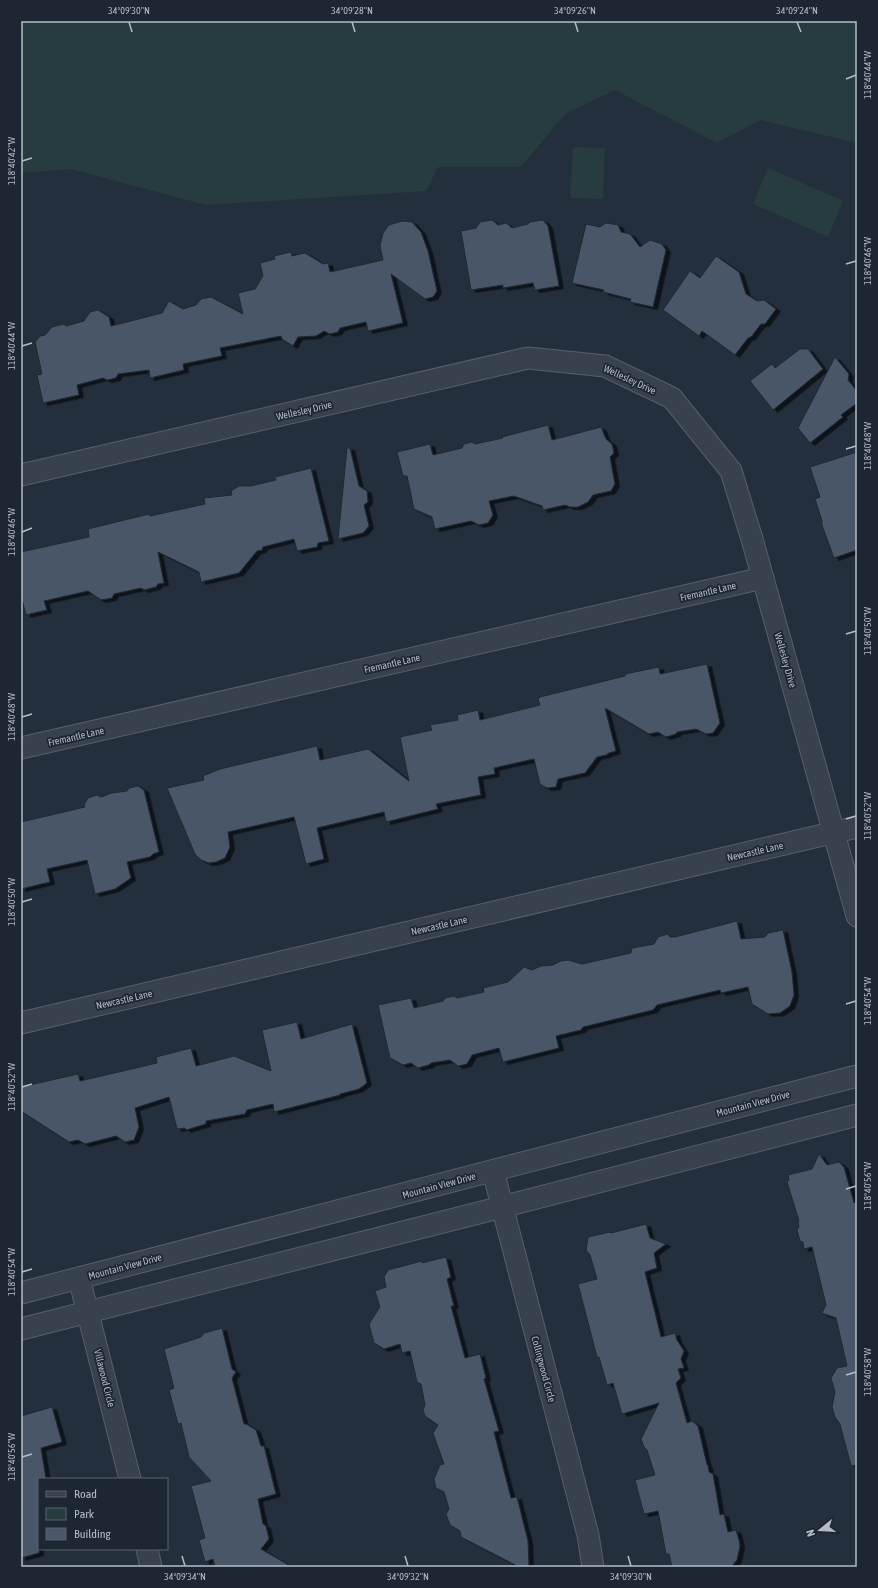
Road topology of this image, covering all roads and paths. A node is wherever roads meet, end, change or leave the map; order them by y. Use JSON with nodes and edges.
{"nodes":[{"id":1,"x":21,"y":476,"type":"edge"},
{"id":2,"x":763,"y":578,"type":"junction"},
{"id":3,"x":21,"y":748,"type":"edge"},
{"id":4,"x":857,"y":827,"type":"edge"},
{"id":5,"x":834,"y":833,"type":"junction"},
{"id":6,"x":857,"y":916,"type":"edge"},
{"id":7,"x":21,"y":1024,"type":"edge"},
{"id":8,"x":857,"y":1076,"type":"edge"},
{"id":9,"x":857,"y":1115,"type":"edge"},
{"id":10,"x":493,"y":1171,"type":"junction"},
{"id":11,"x":502,"y":1207,"type":"junction"},
{"id":12,"x":79,"y":1278,"type":"junction"},
{"id":13,"x":21,"y":1293,"type":"edge"},
{"id":14,"x":88,"y":1310,"type":"junction"},
{"id":15,"x":21,"y":1329,"type":"edge"},
{"id":16,"x":130,"y":1478,"type":"edge"},
{"id":17,"x":147,"y":1550,"type":"edge"},
{"id":18,"x":151,"y":1567,"type":"edge"},
{"id":19,"x":593,"y":1567,"type":"edge"}],
"edges":[{"from":1,"to":2,"type":"street","name":"Wellesley Drive"},
{"from":2,"to":3,"type":"street","name":"Fremantle Lane"},
{"from":2,"to":5,"type":"street","name":"Wellesley Drive"},
{"from":4,"to":5,"type":"street","name":"Newcastle Lane"},
{"from":5,"to":6,"type":"street","name":"Wellesley Drive"},
{"from":5,"to":7,"type":"street","name":"Newcastle Lane"},
{"from":8,"to":10,"type":"street","name":"Mountain View Drive"},
{"from":9,"to":11,"type":"street"},
{"from":10,"to":11,"type":"street","name":"Collingwood Circle"},
{"from":10,"to":12,"type":"street","name":"Mountain View Drive"},
{"from":11,"to":14,"type":"street"},
{"from":11,"to":19,"type":"street","name":"Collingwood Circle"},
{"from":12,"to":13,"type":"street","name":"Mountain View Drive"},
{"from":12,"to":14,"type":"street","name":"Villawood Circle"},
{"from":14,"to":15,"type":"street"},
{"from":14,"to":16,"type":"street","name":"Villawood Circle"},
{"from":17,"to":18,"type":"street"}]}
